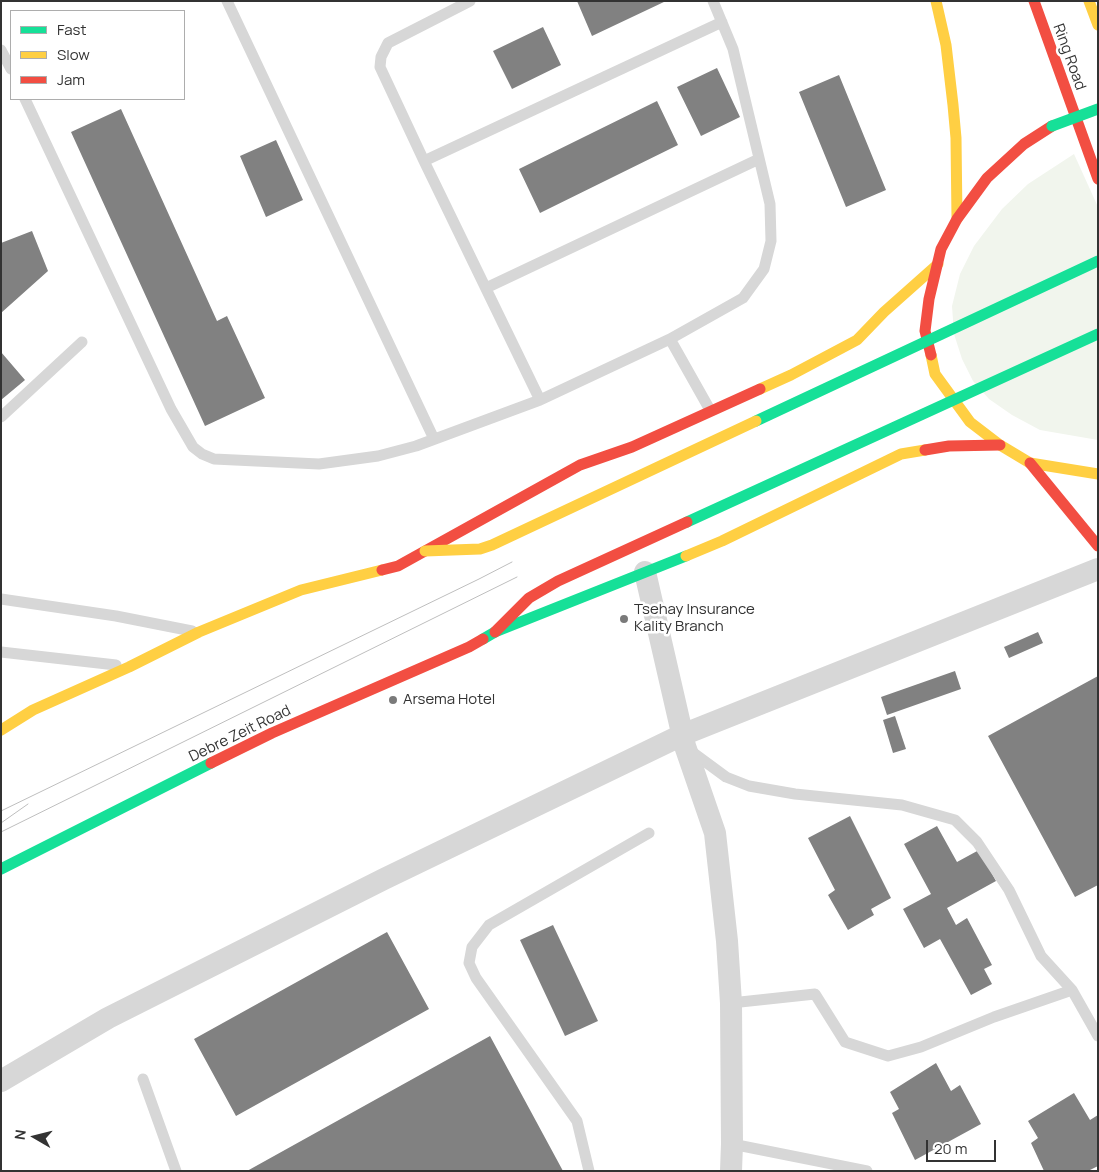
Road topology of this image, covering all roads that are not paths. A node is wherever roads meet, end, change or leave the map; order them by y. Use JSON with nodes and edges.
{"nodes":[{"id":1,"x":227,"y":1,"type":"edge"},
{"id":2,"x":470,"y":1,"type":"edge"},
{"id":3,"x":714,"y":1,"type":"edge"},
{"id":4,"x":936,"y":1,"type":"edge"},
{"id":5,"x":1034,"y":1,"type":"edge"},
{"id":6,"x":1089,"y":1,"type":"edge"},
{"id":7,"x":722,"y":22,"type":"junction"},
{"id":8,"x":1098,"y":25,"type":"edge"},
{"id":9,"x":1,"y":50,"type":"edge"},
{"id":10,"x":10,"y":67,"type":"edge"},
{"id":11,"x":25,"y":100,"type":"edge"},
{"id":12,"x":1098,"y":109,"type":"edge"},
{"id":13,"x":759,"y":159,"type":"junction"},
{"id":14,"x":424,"y":161,"type":"junction"},
{"id":15,"x":1098,"y":179,"type":"edge"},
{"id":16,"x":957,"y":219,"type":"junction"},
{"id":17,"x":1098,"y":261,"type":"edge"},
{"id":18,"x":938,"y":264,"type":"junction"},
{"id":19,"x":486,"y":288,"type":"junction"},
{"id":20,"x":1098,"y":334,"type":"edge"},
{"id":21,"x":670,"y":339,"type":"junction"},
{"id":22,"x":82,"y":342,"type":"dead end"},
{"id":23,"x":540,"y":400,"type":"junction"},
{"id":24,"x":710,"y":410,"type":"junction"},
{"id":25,"x":1,"y":417,"type":"edge"},
{"id":26,"x":434,"y":439,"type":"junction"},
{"id":27,"x":1000,"y":445,"type":"junction"},
{"id":28,"x":1030,"y":463,"type":"junction"},
{"id":29,"x":1098,"y":474,"type":"edge"},
{"id":30,"x":1098,"y":546,"type":"edge"},
{"id":31,"x":426,"y":552,"type":"junction"},
{"id":32,"x":1098,"y":569,"type":"edge"},
{"id":33,"x":645,"y":572,"type":"junction"},
{"id":34,"x":1,"y":599,"type":"edge"},
{"id":35,"x":199,"y":632,"type":"junction"},
{"id":36,"x":495,"y":632,"type":"junction"},
{"id":37,"x":1,"y":652,"type":"edge"},
{"id":38,"x":129,"y":667,"type":"junction"},
{"id":39,"x":1,"y":730,"type":"edge"},
{"id":40,"x":684,"y":741,"type":"junction"},
{"id":41,"x":650,"y":833,"type":"dead end"},
{"id":42,"x":1,"y":870,"type":"edge"},
{"id":43,"x":1072,"y":990,"type":"junction"},
{"id":44,"x":731,"y":1003,"type":"junction"},
{"id":45,"x":1098,"y":1036,"type":"edge"},
{"id":46,"x":143,"y":1079,"type":"dead end"},
{"id":47,"x":1,"y":1081,"type":"edge"},
{"id":48,"x":732,"y":1144,"type":"junction"},
{"id":49,"x":176,"y":1171,"type":"edge"},
{"id":50,"x":589,"y":1171,"type":"edge"},
{"id":51,"x":731,"y":1171,"type":"edge"},
{"id":52,"x":867,"y":1171,"type":"edge"}],
"edges":[{"from":1,"to":26,"type":"lane"},
{"from":2,"to":14,"type":"lane"},
{"from":3,"to":7,"type":"lane"},
{"from":4,"to":16,"type":"main road"},
{"from":5,"to":15,"type":"main road","name":"Ring Road"},
{"from":6,"to":8,"type":"main road"},
{"from":7,"to":13,"type":"lane"},
{"from":7,"to":14,"type":"lane"},
{"from":9,"to":10,"type":"lane"},
{"from":11,"to":26,"type":"lane"},
{"from":12,"to":16,"type":"main road","bridge":true},
{"from":13,"to":19,"type":"lane"},
{"from":13,"to":21,"type":"lane"},
{"from":14,"to":19,"type":"lane"},
{"from":16,"to":18,"type":"main road"},
{"from":17,"to":31,"type":"main road","bridge":true},
{"from":18,"to":24,"type":"main road"},
{"from":18,"to":27,"type":"main road"},
{"from":19,"to":23,"type":"lane"},
{"from":20,"to":36,"type":"main road","bridge":true},
{"from":21,"to":23,"type":"lane"},
{"from":21,"to":24,"type":"lane"},
{"from":22,"to":25,"type":"lane"},
{"from":23,"to":26,"type":"lane"},
{"from":24,"to":31,"type":"main road"},
{"from":27,"to":28,"type":"main road"},
{"from":27,"to":33,"type":"main road"},
{"from":28,"to":29,"type":"main road"},
{"from":28,"to":30,"type":"main road"},
{"from":31,"to":35,"type":"main road"},
{"from":32,"to":40,"type":"street"},
{"from":33,"to":36,"type":"main road"},
{"from":33,"to":40,"type":"street"},
{"from":34,"to":35,"type":"lane"},
{"from":35,"to":38,"type":"main road"},
{"from":36,"to":42,"type":"main road","name":"Debre Zeit Road"},
{"from":37,"to":38,"type":"lane"},
{"from":38,"to":39,"type":"main road"},
{"from":40,"to":43,"type":"lane"},
{"from":40,"to":44,"type":"street"},
{"from":40,"to":47,"type":"street"},
{"from":41,"to":50,"type":"lane"},
{"from":43,"to":44,"type":"lane"},
{"from":43,"to":45,"type":"lane"},
{"from":44,"to":48,"type":"street"},
{"from":46,"to":49,"type":"lane"},
{"from":48,"to":51,"type":"street"},
{"from":48,"to":52,"type":"lane"}]}
